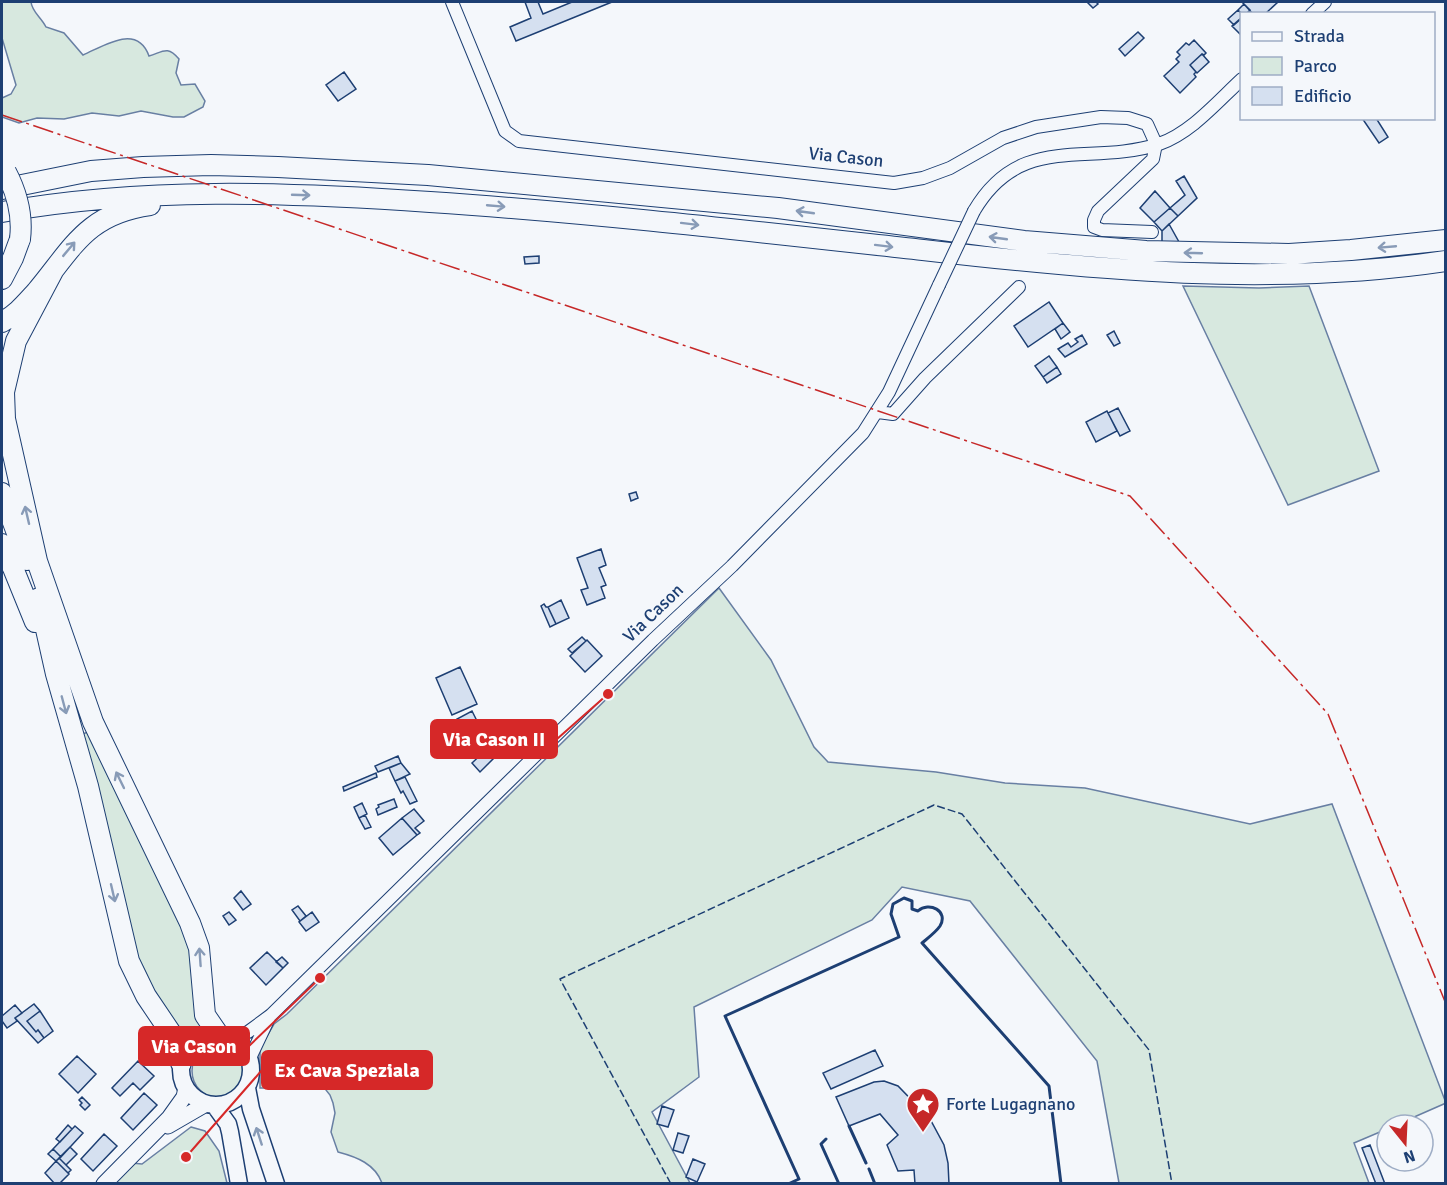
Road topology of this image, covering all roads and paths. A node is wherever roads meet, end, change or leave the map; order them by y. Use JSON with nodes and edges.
{"nodes":[{"id":1,"x":452,"y":2,"type":"edge"},
{"id":2,"x":1240,"y":81,"type":"edge"},
{"id":3,"x":1156,"y":144,"type":"junction"},
{"id":4,"x":3,"y":177,"type":"edge"},
{"id":5,"x":243,"y":193,"type":"junction"},
{"id":6,"x":2,"y":212,"type":"edge"},
{"id":7,"x":1152,"y":232,"type":"dead end"},
{"id":8,"x":1446,"y":240,"type":"edge"},
{"id":9,"x":1446,"y":261,"type":"edge"},
{"id":10,"x":8,"y":264,"type":"edge"},
{"id":11,"x":53,"y":271,"type":"junction"},
{"id":12,"x":2,"y":279,"type":"edge"},
{"id":13,"x":1019,"y":287,"type":"dead end"},
{"id":14,"x":2,"y":322,"type":"edge"},
{"id":15,"x":878,"y":412,"type":"junction"},
{"id":16,"x":2,"y":492,"type":"edge"},
{"id":17,"x":2,"y":544,"type":"edge"},
{"id":18,"x":37,"y":586,"type":"junction"},
{"id":19,"x":69,"y":651,"type":"junction"},
{"id":20,"x":56,"y":674,"type":"junction"},
{"id":21,"x":271,"y":1015,"type":"junction"},
{"id":22,"x":225,"y":1036,"type":"junction"},
{"id":23,"x":250,"y":1058,"type":"junction"},
{"id":24,"x":182,"y":1063,"type":"junction"},
{"id":25,"x":186,"y":1088,"type":"junction"},
{"id":26,"x":247,"y":1088,"type":"junction"},
{"id":27,"x":210,"y":1105,"type":"junction"},
{"id":28,"x":155,"y":1134,"type":"junction"},
{"id":29,"x":104,"y":1184,"type":"edge"},
{"id":30,"x":239,"y":1184,"type":"edge"},
{"id":31,"x":276,"y":1184,"type":"edge"}],
"edges":[{"from":1,"to":3,"type":"street","name":"Via Cason"},
{"from":2,"to":3,"type":"street","name":"Via Cason"},
{"from":3,"to":7,"type":"street"},
{"from":3,"to":15,"type":"street","name":"Via Cason","bridge":true},
{"from":8,"to":4,"type":"highway","one_way":true},
{"from":4,"to":10,"type":"highway","bridge":true},
{"from":5,"to":6,"type":"highway"},
{"from":5,"to":9,"type":"highway","one_way":true},
{"from":11,"to":5,"type":"highway","one_way":true},
{"from":10,"to":12,"type":"highway"},
{"from":11,"to":14,"type":"highway"},
{"from":19,"to":11,"type":"highway","one_way":true},
{"from":13,"to":15,"type":"street"},
{"from":15,"to":21,"type":"street","name":"Via Cason"},
{"from":16,"to":18,"type":"highway"},
{"from":17,"to":20,"type":"highway"},
{"from":18,"to":19,"type":"highway"},
{"from":18,"to":20,"type":"highway"},
{"from":22,"to":19,"type":"highway","one_way":true},
{"from":20,"to":24,"type":"highway","one_way":true},
{"from":21,"to":22,"type":"street","name":"Via Cason"},
{"from":21,"to":23,"type":"street","name":"Via Cason"},
{"from":22,"to":23,"type":"main road"},
{"from":22,"to":24,"type":"main road"},
{"from":23,"to":26,"type":"main road"},
{"from":24,"to":25,"type":"main road"},
{"from":25,"to":27,"type":"main road"},
{"from":25,"to":28,"type":"street"},
{"from":26,"to":27,"type":"main road"},
{"from":31,"to":26,"type":"main road","one_way":true},
{"from":27,"to":28,"type":"street"},
{"from":27,"to":30,"type":"main road"},
{"from":28,"to":29,"type":"street"}]}
